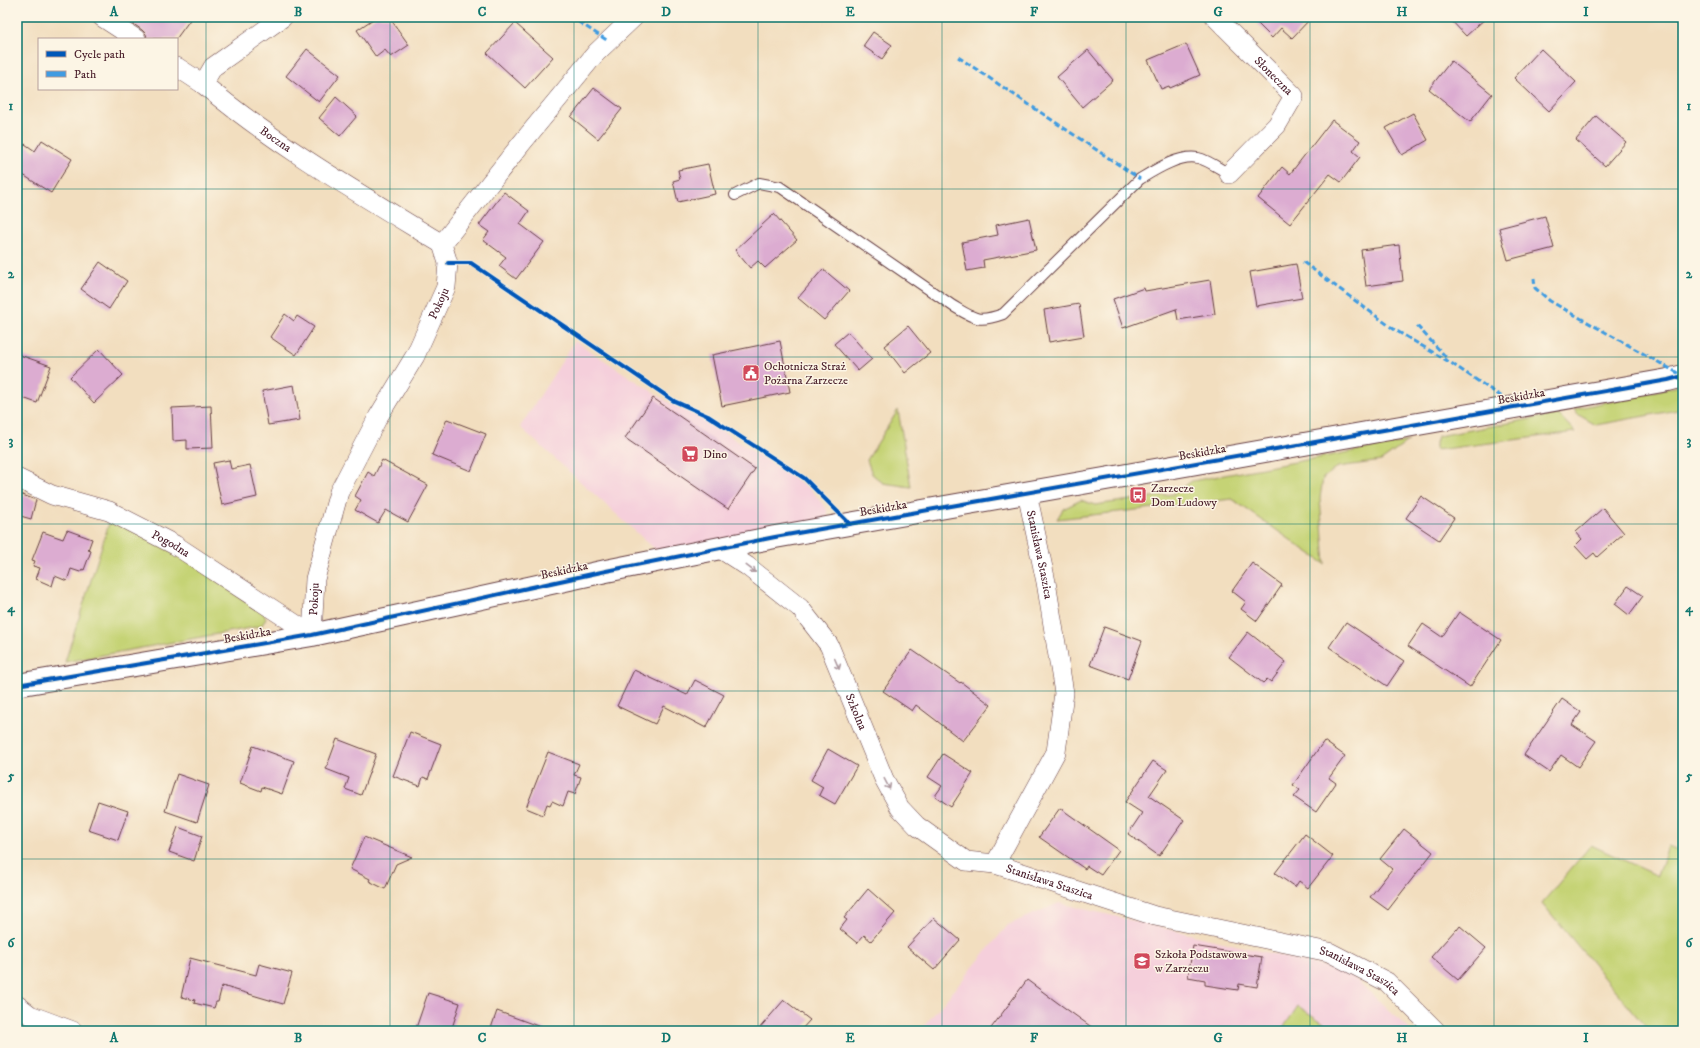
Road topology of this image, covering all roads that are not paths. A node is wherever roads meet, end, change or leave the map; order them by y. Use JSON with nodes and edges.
{"nodes":[{"id":1,"x":102,"y":17,"type":"edge"},
{"id":2,"x":283,"y":17,"type":"edge"},
{"id":3,"x":634,"y":17,"type":"edge"},
{"id":4,"x":1215,"y":17,"type":"edge"},
{"id":5,"x":134,"y":38,"type":"edge"},
{"id":6,"x":178,"y":68,"type":"edge"},
{"id":7,"x":203,"y":84,"type":"junction"},
{"id":8,"x":1229,"y":174,"type":"joint"},
{"id":9,"x":735,"y":195,"type":"dead end"},
{"id":10,"x":442,"y":244,"type":"junction"},
{"id":11,"x":1683,"y":376,"type":"edge"},
{"id":12,"x":17,"y":478,"type":"edge"},
{"id":13,"x":1026,"y":493,"type":"junction"},
{"id":14,"x":718,"y":548,"type":"junction"},
{"id":15,"x":312,"y":635,"type":"junction"},
{"id":16,"x":17,"y":685,"type":"edge"},
{"id":17,"x":995,"y":864,"type":"junction"},
{"id":18,"x":17,"y":1005,"type":"edge"},
{"id":19,"x":73,"y":1031,"type":"edge"},
{"id":20,"x":1436,"y":1031,"type":"edge"}],
"edges":[{"from":1,"to":5,"type":"street"},
{"from":2,"to":7,"type":"street"},
{"from":3,"to":10,"type":"street"},
{"from":4,"to":8,"type":"street","name":"Słoneczna"},
{"from":6,"to":7,"type":"street","name":"Boczna"},
{"from":7,"to":10,"type":"street","name":"Boczna"},
{"from":8,"to":9,"type":"lane"},
{"from":10,"to":15,"type":"street","name":"Pokoju"},
{"from":11,"to":13,"type":"street","name":"Beskidzka"},
{"from":12,"to":15,"type":"street","name":"Pogodna"},
{"from":13,"to":14,"type":"street","name":"Beskidzka"},
{"from":13,"to":17,"type":"street","name":"Stanisława Staszica"},
{"from":14,"to":15,"type":"street","name":"Beskidzka"},
{"from":14,"to":17,"type":"street","name":"Szkolna","one_way":true},
{"from":15,"to":16,"type":"street","name":"Beskidzka"},
{"from":17,"to":20,"type":"street","name":"Stanisława Staszica"},
{"from":18,"to":19,"type":"street"}]}
